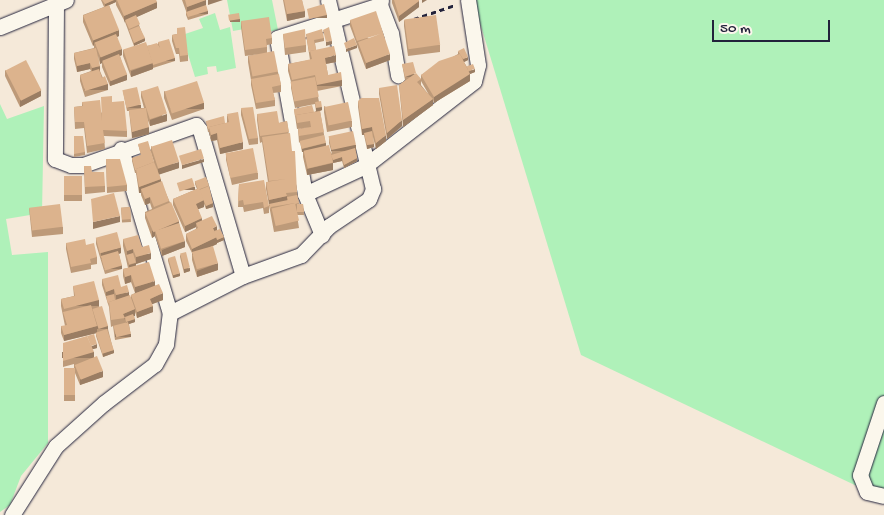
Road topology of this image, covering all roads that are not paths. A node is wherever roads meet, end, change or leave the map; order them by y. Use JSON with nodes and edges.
{"nodes":[{"id":1,"x":328,"y":0,"type":"edge"},
{"id":2,"x":468,"y":1,"type":"edge"},
{"id":3,"x":61,"y":2,"type":"edge"},
{"id":4,"x":381,"y":3,"type":"edge"},
{"id":5,"x":34,"y":5,"type":"edge"},
{"id":6,"x":333,"y":21,"type":"junction"},
{"id":7,"x":0,"y":27,"type":"edge"},
{"id":8,"x":398,"y":74,"type":"dead end"},
{"id":9,"x":120,"y":149,"type":"junction"},
{"id":10,"x":365,"y":166,"type":"junction"},
{"id":11,"x":305,"y":194,"type":"junction"},
{"id":12,"x":322,"y":235,"type":"junction"},
{"id":13,"x":243,"y":276,"type":"junction"},
{"id":14,"x":170,"y":313,"type":"junction"},
{"id":15,"x":884,"y":404,"type":"edge"},
{"id":16,"x":884,"y":496,"type":"edge"},
{"id":17,"x":12,"y":515,"type":"edge"}],
"edges":[{"from":1,"to":6,"type":"street"},
{"from":2,"to":10,"type":"street"},
{"from":3,"to":5,"type":"street"},
{"from":3,"to":9,"type":"street"},
{"from":4,"to":6,"type":"street"},
{"from":4,"to":8,"type":"street"},
{"from":5,"to":7,"type":"street"},
{"from":6,"to":10,"type":"street"},
{"from":6,"to":11,"type":"street"},
{"from":9,"to":13,"type":"street"},
{"from":9,"to":14,"type":"street"},
{"from":10,"to":11,"type":"street"},
{"from":10,"to":12,"type":"street"},
{"from":11,"to":12,"type":"street"},
{"from":12,"to":13,"type":"street"},
{"from":13,"to":14,"type":"street"},
{"from":14,"to":17,"type":"street"},
{"from":15,"to":16,"type":"street"}]}
